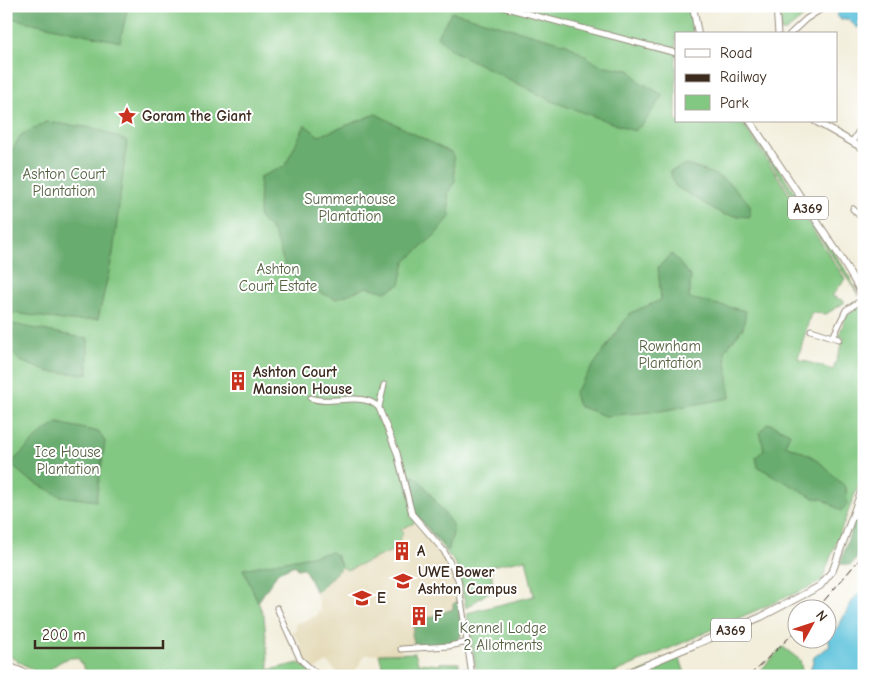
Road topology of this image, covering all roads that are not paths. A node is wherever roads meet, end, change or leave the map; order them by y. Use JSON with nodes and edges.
{"nodes":[{"id":1,"x":499,"y":6,"type":"edge"},
{"id":2,"x":693,"y":6,"type":"edge"},
{"id":3,"x":776,"y":6,"type":"edge"},
{"id":4,"x":826,"y":6,"type":"edge"},
{"id":5,"x":698,"y":32,"type":"edge"},
{"id":6,"x":778,"y":32,"type":"edge"},
{"id":7,"x":792,"y":32,"type":"edge"},
{"id":8,"x":675,"y":53,"type":"edge"},
{"id":9,"x":751,"y":122,"type":"edge"},
{"id":10,"x":817,"y":122,"type":"edge"},
{"id":11,"x":864,"y":123,"type":"edge"},
{"id":12,"x":852,"y":142,"type":"junction"},
{"id":13,"x":864,"y":149,"type":"edge"},
{"id":14,"x":853,"y":209,"type":"dead end"},
{"id":15,"x":864,"y":220,"type":"edge"},
{"id":16,"x":864,"y":298,"type":"edge"},
{"id":17,"x":811,"y":330,"type":"dead end"},
{"id":18,"x":833,"y":337,"type":"junction"},
{"id":19,"x":839,"y":339,"type":"dead end"},
{"id":20,"x":384,"y":385,"type":"dead end"},
{"id":21,"x":311,"y":398,"type":"dead end"},
{"id":22,"x":379,"y":408,"type":"junction"},
{"id":23,"x":864,"y":484,"type":"edge"},
{"id":24,"x":277,"y":608,"type":"dead end"},
{"id":25,"x":468,"y":642,"type":"junction"},
{"id":26,"x":401,"y":648,"type":"dead end"},
{"id":27,"x":6,"y":665,"type":"edge"},
{"id":28,"x":32,"y":676,"type":"edge"},
{"id":29,"x":319,"y":676,"type":"edge"},
{"id":30,"x":472,"y":676,"type":"edge"},
{"id":31,"x":620,"y":676,"type":"edge"}],
"edges":[{"from":1,"to":8,"type":"street"},
{"from":2,"to":5,"type":"main road"},
{"from":3,"to":6,"type":"street"},
{"from":4,"to":7,"type":"street"},
{"from":9,"to":16,"type":"main road","number":"A369"},
{"from":10,"to":12,"type":"main road"},
{"from":11,"to":12,"type":"street"},
{"from":12,"to":13,"type":"main road"},
{"from":14,"to":15,"type":"street"},
{"from":16,"to":18,"type":"street"},
{"from":17,"to":18,"type":"street"},
{"from":18,"to":19,"type":"street"},
{"from":20,"to":22,"type":"street"},
{"from":21,"to":22,"type":"street"},
{"from":22,"to":25,"type":"street"},
{"from":23,"to":31,"type":"main road","number":"A369"},
{"from":24,"to":29,"type":"street"},
{"from":25,"to":26,"type":"street"},
{"from":25,"to":30,"type":"street"},
{"from":27,"to":28,"type":"main road"}]}
